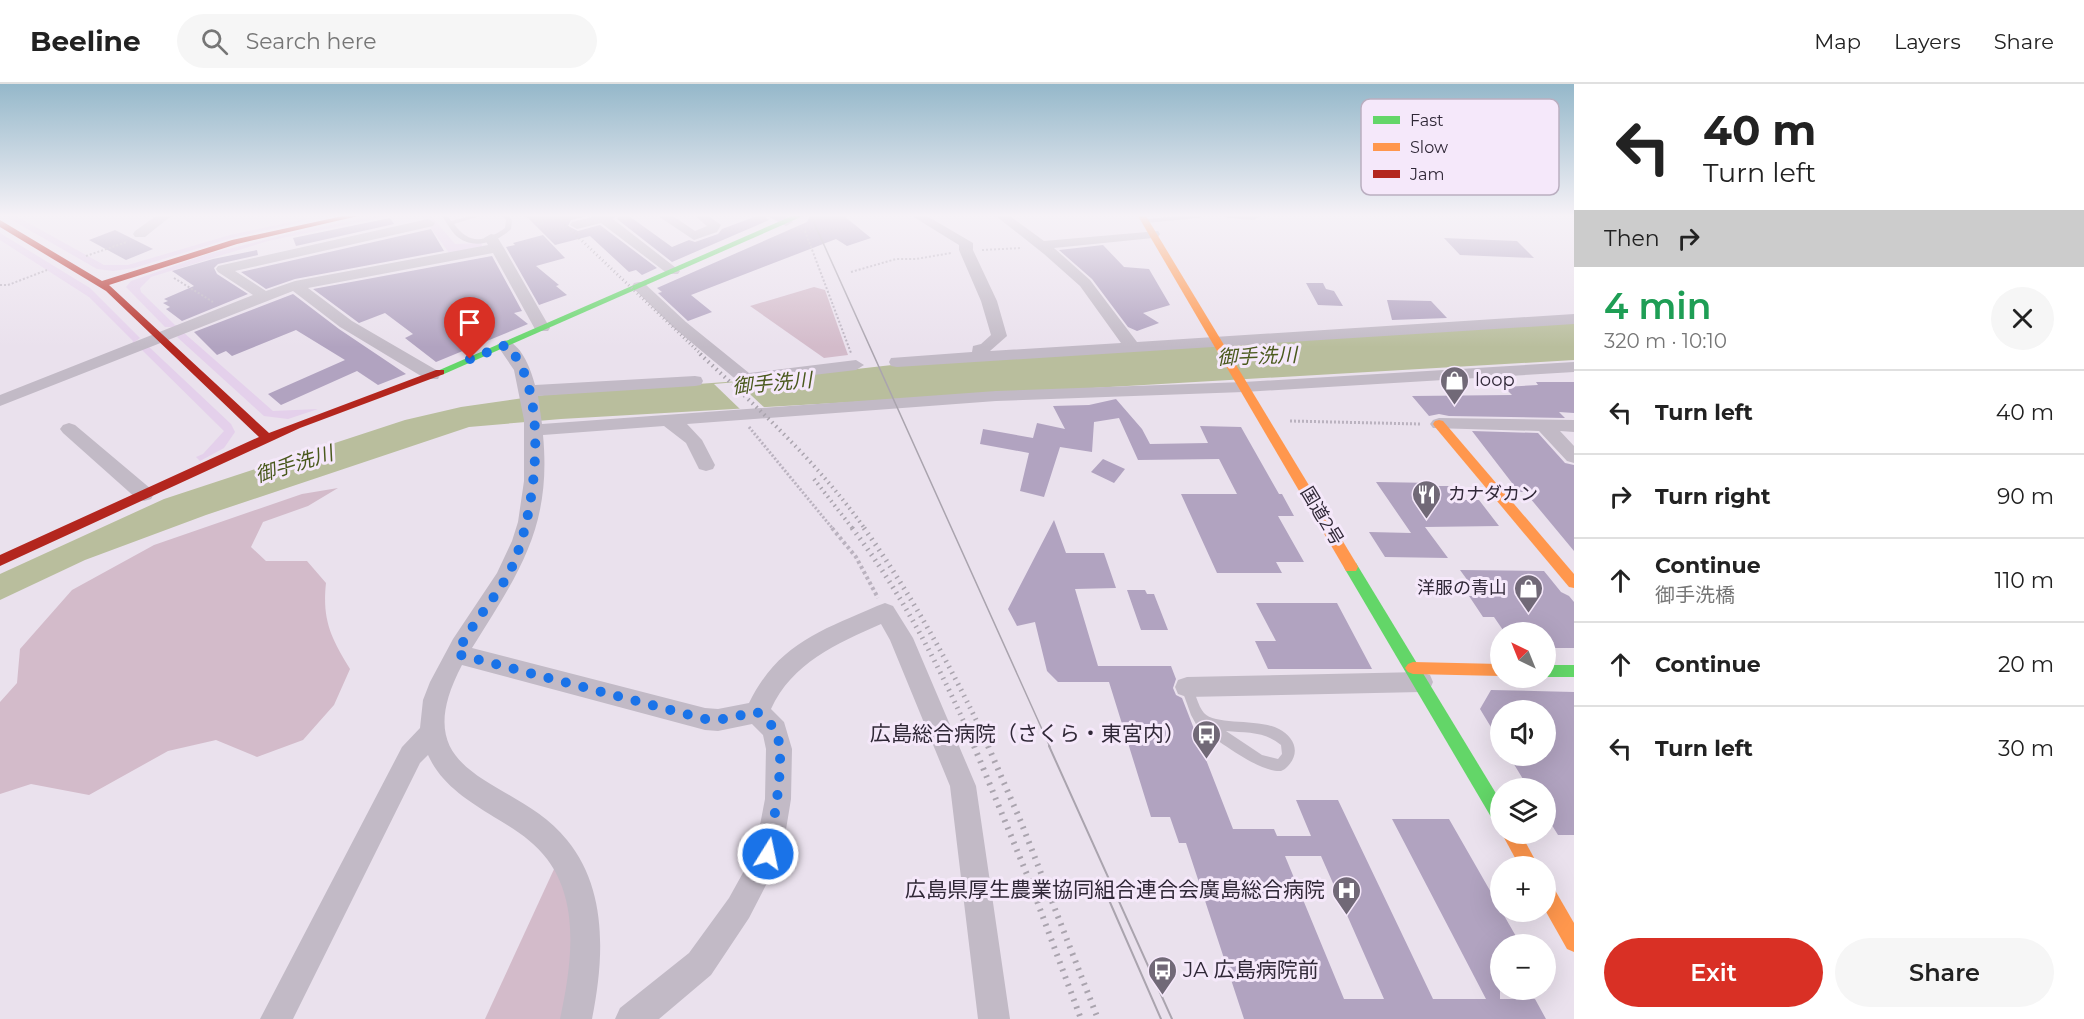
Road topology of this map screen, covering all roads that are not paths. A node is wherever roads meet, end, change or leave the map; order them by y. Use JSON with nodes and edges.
{"nodes":[{"id":1,"x":61,"y":260,"type":"edge"},
{"id":2,"x":179,"y":260,"type":"edge"},
{"id":3,"x":258,"y":260,"type":"edge"},
{"id":4,"x":416,"y":260,"type":"edge"},
{"id":5,"x":503,"y":260,"type":"edge"},
{"id":6,"x":659,"y":260,"type":"edge"},
{"id":7,"x":696,"y":260,"type":"edge"},
{"id":8,"x":970,"y":260,"type":"edge"},
{"id":9,"x":1058,"y":260,"type":"edge"},
{"id":10,"x":1169,"y":260,"type":"edge"},
{"id":11,"x":673,"y":271,"type":"junction"},
{"id":12,"x":102,"y":284,"type":"junction"},
{"id":13,"x":296,"y":285,"type":"junction"},
{"id":14,"x":639,"y":286,"type":"junction"},
{"id":15,"x":264,"y":296,"type":"junction"},
{"id":16,"x":1574,"y":320,"type":"edge"},
{"id":17,"x":542,"y":328,"type":"junction"},
{"id":18,"x":158,"y":337,"type":"junction"},
{"id":19,"x":1219,"y":343,"type":"junction"},
{"id":20,"x":506,"y":345,"type":"junction"},
{"id":21,"x":1131,"y":347,"type":"junction"},
{"id":22,"x":981,"y":357,"type":"junction"},
{"id":23,"x":897,"y":362,"type":"dead end"},
{"id":24,"x":856,"y":365,"type":"road end"},
{"id":25,"x":1574,"y":367,"type":"edge"},
{"id":26,"x":432,"y":375,"type":"junction"},
{"id":27,"x":695,"y":381,"type":"dead end"},
{"id":28,"x":1243,"y":384,"type":"junction"},
{"id":29,"x":529,"y":393,"type":"junction"},
{"id":30,"x":0,"y":401,"type":"edge"},
{"id":31,"x":669,"y":421,"type":"junction"},
{"id":32,"x":1439,"y":424,"type":"joint"},
{"id":33,"x":1544,"y":426,"type":"junction"},
{"id":34,"x":1574,"y":426,"type":"edge"},
{"id":35,"x":534,"y":428,"type":"junction"},
{"id":36,"x":69,"y":429,"type":"dead end"},
{"id":37,"x":267,"y":438,"type":"junction"},
{"id":38,"x":1574,"y":457,"type":"edge"},
{"id":39,"x":706,"y":465,"type":"dead end"},
{"id":40,"x":144,"y":494,"type":"junction"},
{"id":41,"x":0,"y":561,"type":"edge"},
{"id":42,"x":1574,"y":583,"type":"edge"},
{"id":43,"x":457,"y":654,"type":"junction"},
{"id":44,"x":1490,"y":671,"type":"edge"},
{"id":45,"x":1556,"y":671,"type":"edge"},
{"id":46,"x":1574,"y":671,"type":"edge"},
{"id":47,"x":1417,"y":675,"type":"junction"},
{"id":48,"x":1187,"y":687,"type":"joint"},
{"id":49,"x":757,"y":712,"type":"junction"},
{"id":50,"x":1197,"y":715,"type":"junction"},
{"id":51,"x":432,"y":733,"type":"junction"},
{"id":52,"x":1490,"y":799,"type":"edge"},
{"id":53,"x":1556,"y":911,"type":"edge"},
{"id":54,"x":1574,"y":942,"type":"edge"},
{"id":55,"x":276,"y":1019,"type":"edge"},
{"id":56,"x":576,"y":1019,"type":"edge"},
{"id":57,"x":631,"y":1019,"type":"edge"},
{"id":58,"x":994,"y":1019,"type":"edge"}],
"edges":[{"from":1,"to":12,"type":"main road"},
{"from":2,"to":12,"type":"main road"},
{"from":3,"to":15,"type":"street"},
{"from":4,"to":13,"type":"street"},
{"from":5,"to":17,"type":"street"},
{"from":6,"to":11,"type":"street"},
{"from":7,"to":11,"type":"main road"},
{"from":8,"to":22,"type":"street"},
{"from":9,"to":21,"type":"street"},
{"from":10,"to":19,"type":"main road","name":"国道2号"},
{"from":11,"to":14,"type":"main road"},
{"from":12,"to":18,"type":"main road"},
{"from":13,"to":15,"type":"street"},
{"from":13,"to":26,"type":"street"},
{"from":14,"to":17,"type":"main road"},
{"from":14,"to":24,"type":"street"},
{"from":15,"to":18,"type":"street"},
{"from":16,"to":19,"type":"street"},
{"from":17,"to":20,"type":"main road"},
{"from":18,"to":30,"type":"street"},
{"from":18,"to":37,"type":"main road"},
{"from":19,"to":21,"type":"street"},
{"from":19,"to":28,"type":"main road","name":"国道2号"},
{"from":20,"to":26,"type":"main road"},
{"from":20,"to":29,"type":"street"},
{"from":21,"to":22,"type":"street"},
{"from":22,"to":23,"type":"street"},
{"from":25,"to":28,"type":"street"},
{"from":26,"to":37,"type":"main road"},
{"from":27,"to":29,"type":"street"},
{"from":28,"to":31,"type":"street"},
{"from":28,"to":47,"type":"main road","name":"国道2号"},
{"from":29,"to":35,"type":"street"},
{"from":31,"to":35,"type":"street"},
{"from":31,"to":39,"type":"street"},
{"from":32,"to":33,"type":"street"},
{"from":32,"to":42,"type":"main road"},
{"from":33,"to":34,"type":"street"},
{"from":33,"to":38,"type":"street"},
{"from":35,"to":43,"type":"street"},
{"from":36,"to":40,"type":"street"},
{"from":37,"to":40,"type":"main road"},
{"from":40,"to":41,"type":"main road"},
{"from":43,"to":49,"type":"street"},
{"from":43,"to":51,"type":"street"},
{"from":44,"to":47,"type":"main road"},
{"from":45,"to":46,"type":"main road"},
{"from":47,"to":48,"type":"street"},
{"from":47,"to":52,"type":"main road","name":"国道2号"},
{"from":48,"to":50,"type":"lane"},
{"from":49,"to":57,"type":"street"},
{"from":49,"to":58,"type":"street"},
{"from":50,"to":50,"type":"lane"},
{"from":51,"to":55,"type":"street"},
{"from":51,"to":56,"type":"street"},
{"from":53,"to":54,"type":"main road"}]}
